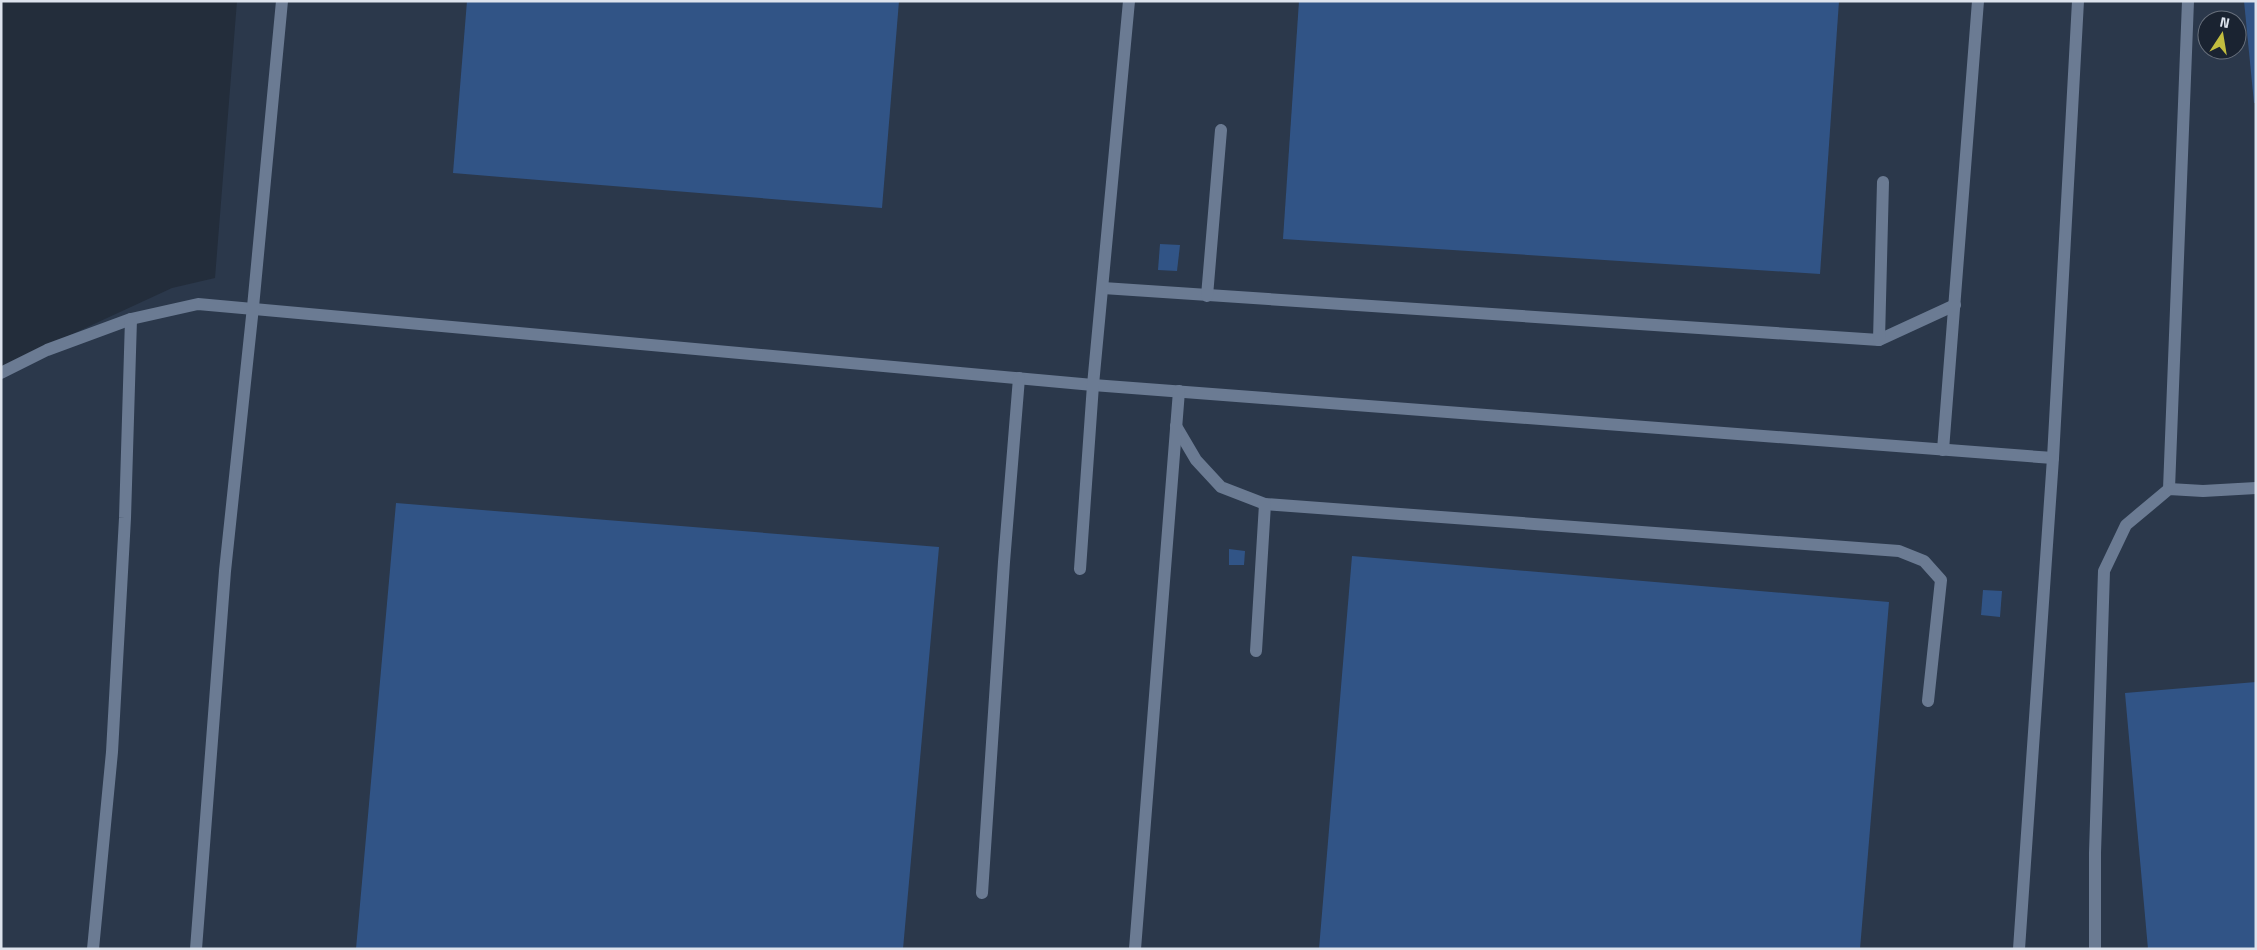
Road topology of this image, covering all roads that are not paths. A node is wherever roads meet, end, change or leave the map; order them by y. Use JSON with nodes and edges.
{"nodes":[{"id":1,"x":282,"y":1,"type":"edge"},
{"id":2,"x":1129,"y":1,"type":"edge"},
{"id":3,"x":1978,"y":1,"type":"edge"},
{"id":4,"x":2078,"y":1,"type":"edge"},
{"id":5,"x":2188,"y":1,"type":"edge"},
{"id":6,"x":1222,"y":130,"type":"dead end"},
{"id":7,"x":1883,"y":182,"type":"dead end"},
{"id":8,"x":1102,"y":288,"type":"junction"},
{"id":9,"x":1207,"y":296,"type":"junction"},
{"id":10,"x":1955,"y":305,"type":"junction"},
{"id":11,"x":253,"y":307,"type":"junction"},
{"id":12,"x":131,"y":319,"type":"junction"},
{"id":13,"x":1879,"y":340,"type":"junction"},
{"id":14,"x":1,"y":373,"type":"edge"},
{"id":15,"x":1019,"y":378,"type":"junction"},
{"id":16,"x":1093,"y":385,"type":"junction"},
{"id":17,"x":1179,"y":391,"type":"junction"},
{"id":18,"x":1176,"y":426,"type":"junction"},
{"id":19,"x":1943,"y":450,"type":"junction"},
{"id":20,"x":2053,"y":458,"type":"junction"},
{"id":21,"x":2256,"y":488,"type":"edge"},
{"id":22,"x":2169,"y":489,"type":"junction"},
{"id":23,"x":1265,"y":504,"type":"junction"},
{"id":24,"x":1080,"y":569,"type":"dead end"},
{"id":25,"x":1256,"y":651,"type":"dead end"},
{"id":26,"x":1928,"y":701,"type":"dead end"},
{"id":27,"x":982,"y":894,"type":"dead end"},
{"id":28,"x":93,"y":949,"type":"edge"},
{"id":29,"x":196,"y":949,"type":"edge"},
{"id":30,"x":1135,"y":949,"type":"edge"},
{"id":31,"x":2020,"y":949,"type":"edge"},
{"id":32,"x":2095,"y":949,"type":"edge"}],
"edges":[{"from":1,"to":11,"type":"lane"},
{"from":2,"to":8,"type":"lane"},
{"from":3,"to":10,"type":"lane"},
{"from":4,"to":20,"type":"lane"},
{"from":5,"to":22,"type":"lane"},
{"from":6,"to":9,"type":"lane"},
{"from":7,"to":13,"type":"lane"},
{"from":8,"to":9,"type":"lane"},
{"from":8,"to":16,"type":"lane"},
{"from":9,"to":13,"type":"lane"},
{"from":10,"to":13,"type":"lane"},
{"from":10,"to":19,"type":"lane"},
{"from":11,"to":12,"type":"lane"},
{"from":11,"to":15,"type":"lane"},
{"from":11,"to":29,"type":"lane"},
{"from":12,"to":14,"type":"lane"},
{"from":12,"to":28,"type":"lane"},
{"from":15,"to":16,"type":"lane"},
{"from":15,"to":27,"type":"lane"},
{"from":16,"to":17,"type":"lane"},
{"from":16,"to":24,"type":"lane"},
{"from":17,"to":18,"type":"lane"},
{"from":17,"to":19,"type":"lane"},
{"from":18,"to":23,"type":"lane"},
{"from":18,"to":30,"type":"lane"},
{"from":19,"to":20,"type":"lane"},
{"from":20,"to":31,"type":"lane"},
{"from":21,"to":22,"type":"lane"},
{"from":22,"to":32,"type":"lane"},
{"from":23,"to":25,"type":"lane"},
{"from":23,"to":26,"type":"lane"}]}
